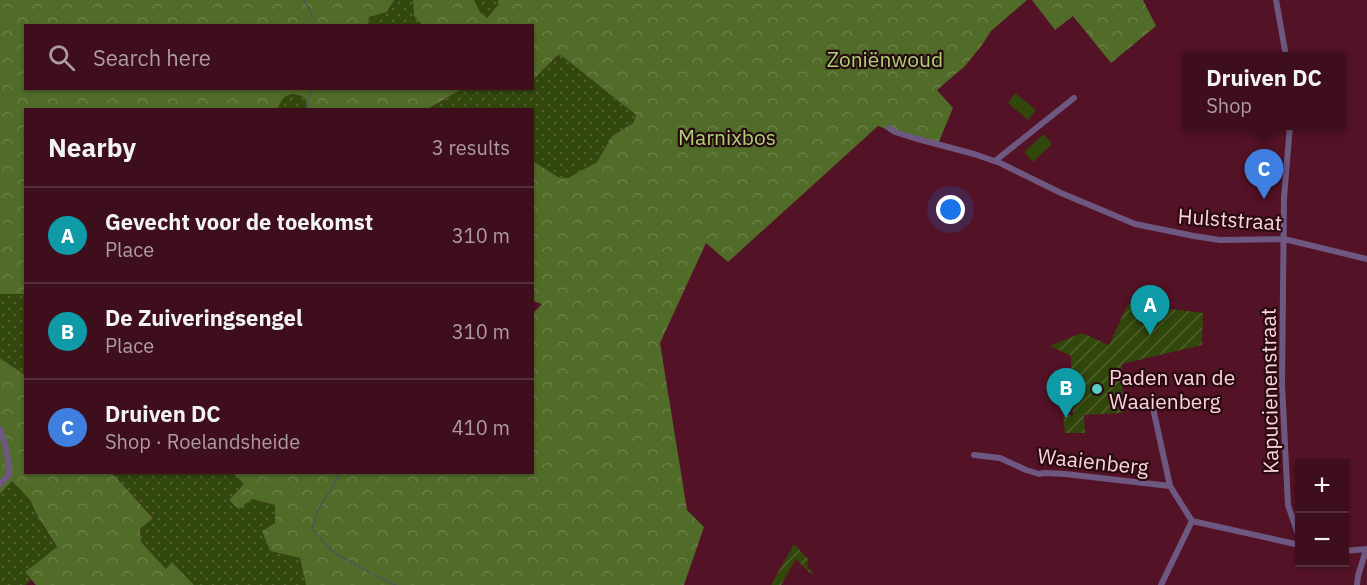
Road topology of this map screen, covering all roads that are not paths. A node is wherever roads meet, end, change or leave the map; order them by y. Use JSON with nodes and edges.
{"nodes":[{"id":1,"x":1276,"y":0,"type":"edge"},
{"id":2,"x":1285,"y":52,"type":"edge"},
{"id":3,"x":1074,"y":98,"type":"dead end"},
{"id":4,"x":889,"y":128,"type":"dead end"},
{"id":5,"x":1290,"y":130,"type":"edge"},
{"id":6,"x":995,"y":161,"type":"junction"},
{"id":7,"x":1284,"y":239,"type":"junction"},
{"id":8,"x":1367,"y":259,"type":"edge"},
{"id":9,"x":1153,"y":408,"type":"dead end"},
{"id":10,"x":0,"y":429,"type":"edge"},
{"id":11,"x":975,"y":455,"type":"dead end"},
{"id":12,"x":0,"y":484,"type":"edge"},
{"id":13,"x":1170,"y":486,"type":"junction"},
{"id":14,"x":1192,"y":521,"type":"junction"},
{"id":15,"x":1295,"y":527,"type":"edge"},
{"id":16,"x":1295,"y":544,"type":"edge"},
{"id":17,"x":1366,"y":550,"type":"edge"},
{"id":18,"x":1349,"y":551,"type":"edge"},
{"id":19,"x":1161,"y":585,"type":"edge"},
{"id":20,"x":1357,"y":585,"type":"edge"}],
"edges":[{"from":1,"to":2,"type":"street"},
{"from":3,"to":6,"type":"street"},
{"from":4,"to":6,"type":"street","name":"Hulststraat"},
{"from":5,"to":7,"type":"street","name":"Kapucienenstraat"},
{"from":6,"to":7,"type":"street","name":"Hulststraat"},
{"from":7,"to":8,"type":"street","name":"Hulststraat"},
{"from":7,"to":15,"type":"street","name":"Kapucienenstraat"},
{"from":9,"to":13,"type":"street"},
{"from":10,"to":12,"type":"street"},
{"from":11,"to":13,"type":"street","name":"Waaienberg"},
{"from":13,"to":14,"type":"street","name":"Waaienberg"},
{"from":14,"to":16,"type":"street"},
{"from":14,"to":19,"type":"street"},
{"from":17,"to":18,"type":"street"},
{"from":17,"to":20,"type":"street"}]}
